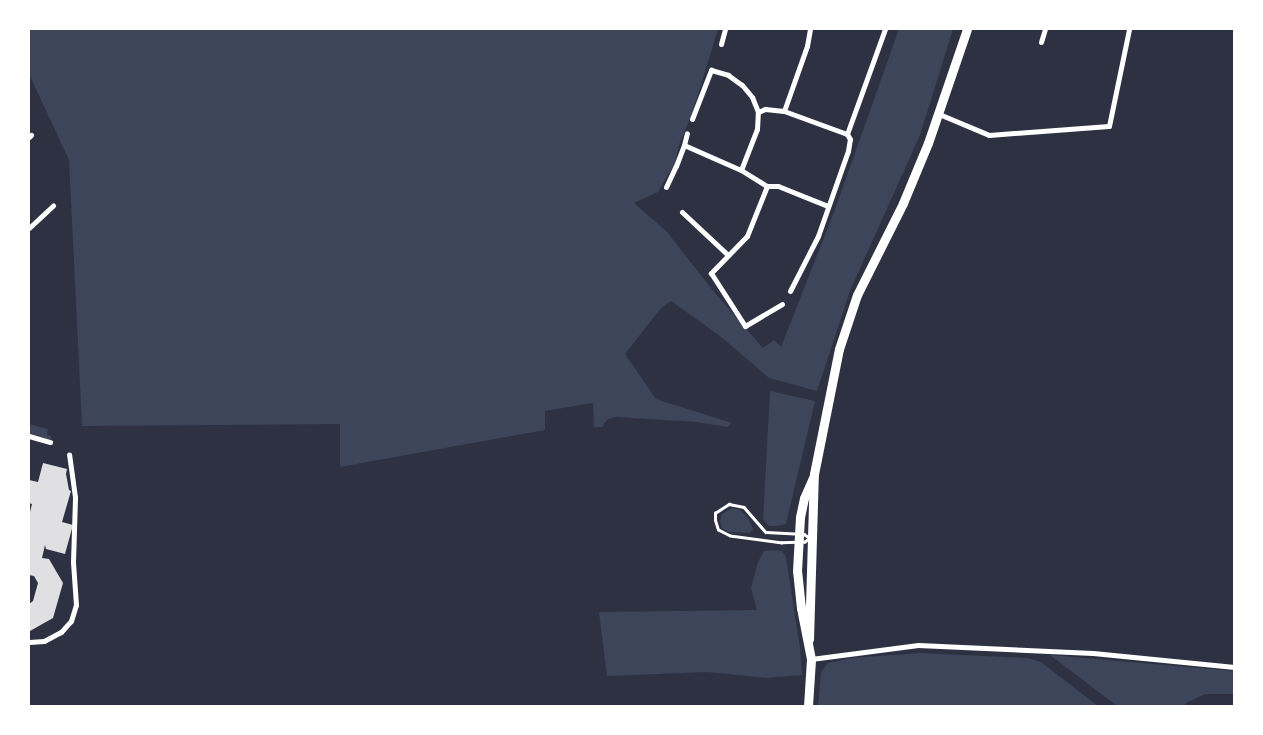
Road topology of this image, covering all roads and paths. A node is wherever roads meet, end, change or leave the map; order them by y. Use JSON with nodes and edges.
{"nodes":[{"id":1,"x":725,"y":29,"type":"edge"},
{"id":2,"x":810,"y":29,"type":"edge"},
{"id":3,"x":885,"y":29,"type":"edge"},
{"id":4,"x":968,"y":29,"type":"edge"},
{"id":5,"x":1045,"y":29,"type":"edge"},
{"id":6,"x":1129,"y":29,"type":"edge"},
{"id":7,"x":1041,"y":42,"type":"dead end"},
{"id":8,"x":721,"y":44,"type":"dead end"},
{"id":9,"x":784,"y":111,"type":"junction"},
{"id":10,"x":758,"y":112,"type":"junction"},
{"id":11,"x":939,"y":114,"type":"junction"},
{"id":12,"x":692,"y":119,"type":"dead end"},
{"id":13,"x":687,"y":134,"type":"dead end"},
{"id":14,"x":847,"y":134,"type":"junction"},
{"id":15,"x":684,"y":145,"type":"junction"},
{"id":16,"x":741,"y":170,"type":"junction"},
{"id":17,"x":767,"y":186,"type":"junction"},
{"id":18,"x":666,"y":187,"type":"dead end"},
{"id":19,"x":53,"y":206,"type":"dead end"},
{"id":20,"x":828,"y":206,"type":"junction"},
{"id":21,"x":682,"y":212,"type":"dead end"},
{"id":22,"x":29,"y":228,"type":"edge"},
{"id":23,"x":728,"y":255,"type":"junction"},
{"id":24,"x":790,"y":291,"type":"dead end"},
{"id":25,"x":782,"y":304,"type":"dead end"},
{"id":26,"x":29,"y":436,"type":"edge"},
{"id":27,"x":50,"y":442,"type":"dead end"},
{"id":28,"x":69,"y":454,"type":"dead end"},
{"id":29,"x":814,"y":474,"type":"junction"},
{"id":30,"x":799,"y":538,"type":"junction"},
{"id":31,"x":810,"y":538,"type":"junction"},
{"id":32,"x":809,"y":640,"type":"junction"},
{"id":33,"x":29,"y":642,"type":"edge"},
{"id":34,"x":811,"y":659,"type":"junction"},
{"id":35,"x":1234,"y":668,"type":"edge"},
{"id":36,"x":808,"y":706,"type":"edge"}],
"edges":[{"from":1,"to":8,"type":"street"},
{"from":2,"to":9,"type":"street"},
{"from":3,"to":14,"type":"street"},
{"from":4,"to":11,"type":"highway"},
{"from":5,"to":7,"type":"street"},
{"from":6,"to":11,"type":"street"},
{"from":9,"to":10,"type":"street"},
{"from":9,"to":14,"type":"street"},
{"from":10,"to":12,"type":"street"},
{"from":10,"to":16,"type":"street"},
{"from":11,"to":29,"type":"highway"},
{"from":13,"to":15,"type":"street"},
{"from":14,"to":20,"type":"street"},
{"from":15,"to":16,"type":"street"},
{"from":15,"to":18,"type":"street"},
{"from":16,"to":17,"type":"street"},
{"from":17,"to":20,"type":"street"},
{"from":17,"to":23,"type":"street"},
{"from":19,"to":22,"type":"street"},
{"from":20,"to":24,"type":"street"},
{"from":21,"to":23,"type":"street"},
{"from":23,"to":25,"type":"street"},
{"from":26,"to":27,"type":"street"},
{"from":28,"to":33,"type":"street"},
{"from":29,"to":30,"type":"highway"},
{"from":29,"to":31,"type":"highway"},
{"from":30,"to":30,"type":"lane"},
{"from":30,"to":31,"type":"lane"},
{"from":30,"to":31,"type":"lane"},
{"from":30,"to":32,"type":"highway"},
{"from":31,"to":32,"type":"highway"},
{"from":32,"to":34,"type":"highway"},
{"from":34,"to":35,"type":"street"},
{"from":34,"to":36,"type":"highway"}]}
